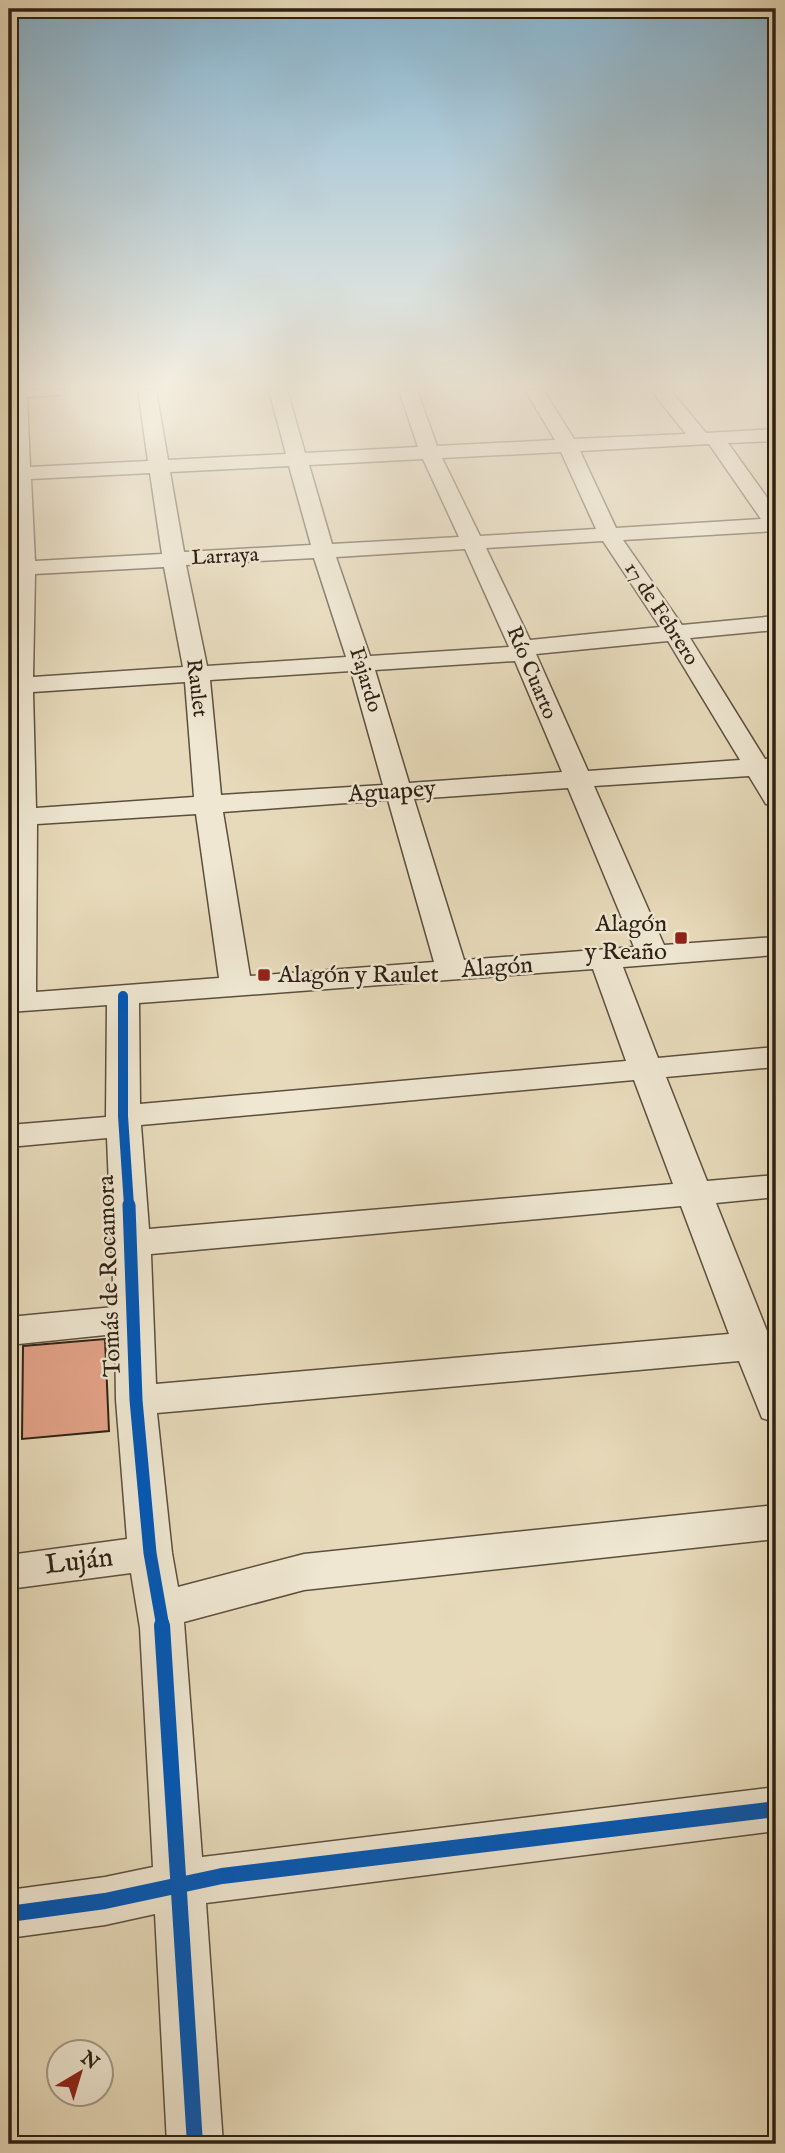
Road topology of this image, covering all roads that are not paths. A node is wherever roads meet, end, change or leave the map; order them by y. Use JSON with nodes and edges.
{"nodes":[{"id":1,"x":14,"y":490,"type":"edge"},
{"id":2,"x":163,"y":490,"type":"edge"},
{"id":3,"x":305,"y":490,"type":"edge"},
{"id":4,"x":447,"y":490,"type":"edge"},
{"id":5,"x":588,"y":490,"type":"edge"},
{"id":6,"x":743,"y":490,"type":"edge"},
{"id":7,"x":770,"y":530,"type":"edge"},
{"id":8,"x":609,"y":535,"type":"junction"},
{"id":9,"x":471,"y":543,"type":"junction"},
{"id":10,"x":323,"y":551,"type":"junction"},
{"id":11,"x":174,"y":560,"type":"junction"},
{"id":12,"x":16,"y":568,"type":"edge"},
{"id":13,"x":776,"y":623,"type":"edge"},
{"id":14,"x":674,"y":631,"type":"junction"},
{"id":15,"x":522,"y":651,"type":"junction"},
{"id":16,"x":361,"y":665,"type":"junction"},
{"id":17,"x":197,"y":676,"type":"junction"},
{"id":18,"x":14,"y":686,"type":"edge"},
{"id":19,"x":767,"y":767,"type":"edge"},
{"id":20,"x":577,"y":779,"type":"junction"},
{"id":21,"x":397,"y":791,"type":"junction"},
{"id":22,"x":776,"y":798,"type":"edge"},
{"id":23,"x":208,"y":805,"type":"junction"},
{"id":24,"x":16,"y":818,"type":"edge"},
{"id":25,"x":776,"y":946,"type":"edge"},
{"id":26,"x":653,"y":956,"type":"junction"},
{"id":27,"x":605,"y":960,"type":"junction"},
{"id":28,"x":452,"y":971,"type":"junction"},
{"id":29,"x":236,"y":988,"type":"junction"},
{"id":30,"x":123,"y":996,"type":"junction"},
{"id":31,"x":14,"y":1003,"type":"edge"},
{"id":32,"x":776,"y":1057,"type":"edge"},
{"id":33,"x":645,"y":1068,"type":"junction"},
{"id":34,"x":123,"y":1121,"type":"junction"},
{"id":35,"x":9,"y":1136,"type":"edge"},
{"id":36,"x":776,"y":1186,"type":"edge"},
{"id":37,"x":697,"y":1194,"type":"junction"},
{"id":38,"x":132,"y":1243,"type":"junction"},
{"id":39,"x":132,"y":1319,"type":"junction"},
{"id":40,"x":9,"y":1331,"type":"edge"},
{"id":41,"x":765,"y":1346,"type":"edge"},
{"id":42,"x":136,"y":1400,"type":"junction"},
{"id":43,"x":776,"y":1408,"type":"edge"},
{"id":44,"x":776,"y":1522,"type":"edge"},
{"id":45,"x":150,"y":1553,"type":"junction"},
{"id":46,"x":9,"y":1572,"type":"edge"},
{"id":47,"x":160,"y":1610,"type":"junction"},
{"id":48,"x":776,"y":1809,"type":"edge"},
{"id":49,"x":180,"y":1884,"type":"junction"},
{"id":50,"x":9,"y":1914,"type":"edge"},
{"id":51,"x":195,"y":2144,"type":"edge"}],
"edges":[{"from":1,"to":12,"type":"street"},
{"from":2,"to":11,"type":"street","name":"Raulet"},
{"from":3,"to":10,"type":"street","name":"Fajardo"},
{"from":4,"to":9,"type":"street","name":"Río Cuarto"},
{"from":5,"to":8,"type":"street","name":"17 de Febrero"},
{"from":6,"to":7,"type":"street"},
{"from":7,"to":8,"type":"street","name":"Larraya"},
{"from":8,"to":9,"type":"street","name":"Larraya"},
{"from":8,"to":14,"type":"street","name":"17 de Febrero"},
{"from":9,"to":10,"type":"street","name":"Larraya"},
{"from":9,"to":15,"type":"street","name":"Río Cuarto"},
{"from":10,"to":11,"type":"street","name":"Larraya"},
{"from":10,"to":16,"type":"street","name":"Fajardo"},
{"from":11,"to":12,"type":"street","name":"Larraya"},
{"from":11,"to":17,"type":"street","name":"Raulet"},
{"from":12,"to":18,"type":"street"},
{"from":13,"to":14,"type":"street"},
{"from":14,"to":15,"type":"street"},
{"from":14,"to":19,"type":"street","name":"17 de Febrero"},
{"from":15,"to":16,"type":"street"},
{"from":15,"to":20,"type":"street","name":"Río Cuarto"},
{"from":16,"to":17,"type":"street"},
{"from":16,"to":21,"type":"street","name":"Fajardo"},
{"from":17,"to":18,"type":"street"},
{"from":17,"to":23,"type":"street","name":"Raulet"},
{"from":18,"to":24,"type":"street"},
{"from":19,"to":20,"type":"street","name":"Aguapey"},
{"from":19,"to":22,"type":"street","name":"17 de Febrero"},
{"from":20,"to":21,"type":"street","name":"Aguapey"},
{"from":20,"to":26,"type":"street","name":"Río Cuarto"},
{"from":21,"to":23,"type":"street","name":"Aguapey"},
{"from":21,"to":28,"type":"street","name":"Fajardo"},
{"from":23,"to":24,"type":"street","name":"Aguapey"},
{"from":23,"to":29,"type":"street","name":"Raulet"},
{"from":24,"to":31,"type":"street"},
{"from":25,"to":26,"type":"street","name":"Alagón"},
{"from":26,"to":27,"type":"street","name":"Alagón"},
{"from":27,"to":28,"type":"street","name":"Alagón"},
{"from":27,"to":33,"type":"street"},
{"from":28,"to":29,"type":"street","name":"Alagón"},
{"from":29,"to":30,"type":"street","name":"Alagón"},
{"from":30,"to":31,"type":"street","name":"Alagón"},
{"from":30,"to":34,"type":"street","name":"Tomás de Rocamora"},
{"from":32,"to":33,"type":"street"},
{"from":33,"to":34,"type":"street"},
{"from":33,"to":37,"type":"street"},
{"from":34,"to":35,"type":"street"},
{"from":34,"to":38,"type":"street","name":"Tomás de Rocamora"},
{"from":36,"to":37,"type":"street"},
{"from":37,"to":38,"type":"street"},
{"from":37,"to":41,"type":"street"},
{"from":38,"to":39,"type":"street","name":"Tomás de Rocamora"},
{"from":39,"to":40,"type":"street"},
{"from":39,"to":42,"type":"street","name":"Tomás de Rocamora"},
{"from":41,"to":42,"type":"street"},
{"from":41,"to":43,"type":"street"},
{"from":42,"to":45,"type":"street","name":"Tomás de Rocamora"},
{"from":44,"to":47,"type":"street"},
{"from":45,"to":46,"type":"street","name":"Luján"},
{"from":45,"to":47,"type":"street","name":"Tomás de Rocamora"},
{"from":47,"to":49,"type":"street","name":"Tomás de Rocamora"},
{"from":48,"to":49,"type":"street"},
{"from":49,"to":50,"type":"street"},
{"from":49,"to":51,"type":"street","name":"Tomás de Rocamora"}]}
